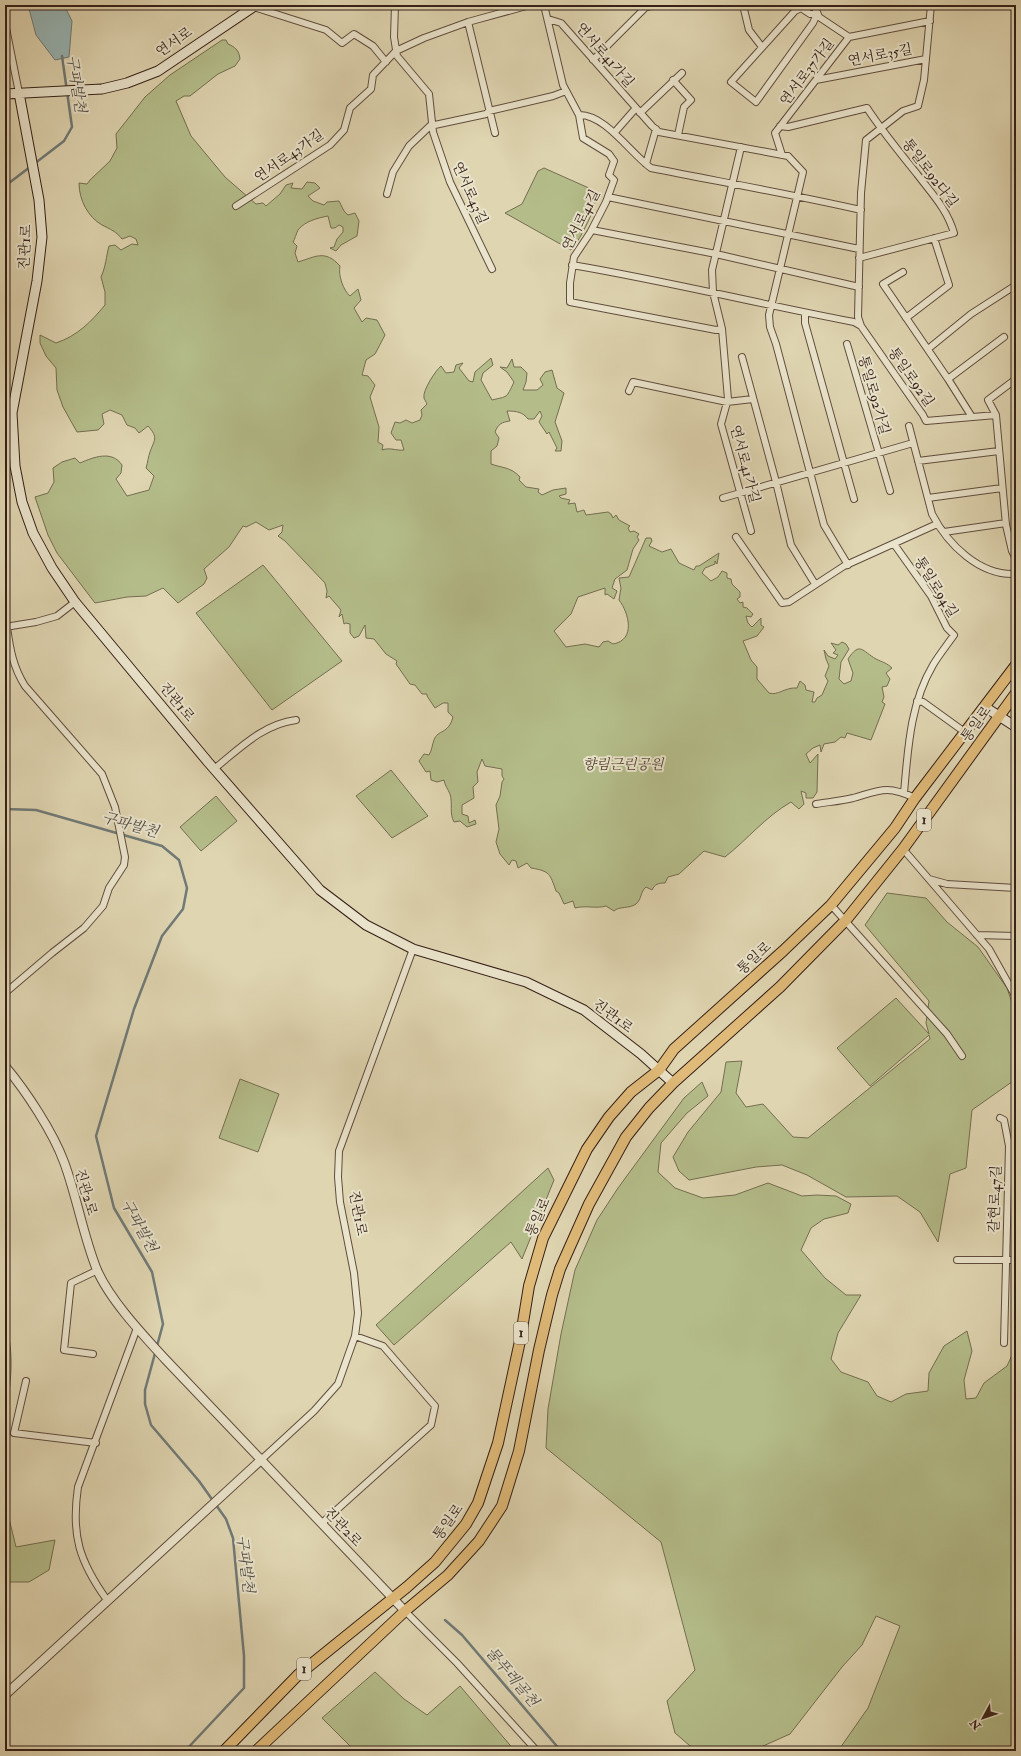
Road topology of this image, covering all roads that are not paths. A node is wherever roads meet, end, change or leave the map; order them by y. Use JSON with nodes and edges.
{"nodes":[{"id":1,"x":395,"y":5,"type":"edge"},
{"id":2,"x":530,"y":5,"type":"edge"},
{"id":3,"x":544,"y":5,"type":"edge"},
{"id":4,"x":656,"y":5,"type":"edge"},
{"id":5,"x":743,"y":5,"type":"edge"},
{"id":6,"x":814,"y":5,"type":"edge"},
{"id":7,"x":931,"y":5,"type":"edge"},
{"id":8,"x":255,"y":6,"type":"edge"},
{"id":9,"x":817,"y":14,"type":"junction"},
{"id":10,"x":548,"y":19,"type":"junction"},
{"id":11,"x":930,"y":21,"type":"junction"},
{"id":12,"x":468,"y":22,"type":"junction"},
{"id":13,"x":5,"y":23,"type":"edge"},
{"id":14,"x":849,"y":37,"type":"junction"},
{"id":15,"x":762,"y":47,"type":"junction"},
{"id":16,"x":396,"y":51,"type":"junction"},
{"id":17,"x":926,"y":59,"type":"junction"},
{"id":18,"x":593,"y":60,"type":"junction"},
{"id":19,"x":386,"y":62,"type":"junction"},
{"id":20,"x":682,"y":73,"type":"dead end"},
{"id":21,"x":674,"y":80,"type":"junction"},
{"id":22,"x":816,"y":80,"type":"junction"},
{"id":23,"x":566,"y":91,"type":"junction"},
{"id":24,"x":19,"y":93,"type":"junction"},
{"id":25,"x":5,"y":94,"type":"edge"},
{"id":26,"x":489,"y":111,"type":"junction"},
{"id":27,"x":638,"y":111,"type":"junction"},
{"id":28,"x":579,"y":115,"type":"junction"},
{"id":29,"x":433,"y":126,"type":"junction"},
{"id":30,"x":780,"y":126,"type":"junction"},
{"id":31,"x":656,"y":129,"type":"junction"},
{"id":32,"x":881,"y":129,"type":"junction"},
{"id":33,"x":615,"y":132,"type":"junction"},
{"id":34,"x":495,"y":133,"type":"dead end"},
{"id":35,"x":678,"y":135,"type":"junction"},
{"id":36,"x":741,"y":147,"type":"junction"},
{"id":37,"x":782,"y":155,"type":"junction"},
{"id":38,"x":646,"y":164,"type":"junction"},
{"id":39,"x":732,"y":185,"type":"junction"},
{"id":40,"x":387,"y":194,"type":"dead end"},
{"id":41,"x":797,"y":195,"type":"junction"},
{"id":42,"x":608,"y":197,"type":"junction"},
{"id":43,"x":236,"y":206,"type":"dead end"},
{"id":44,"x":861,"y":210,"type":"junction"},
{"id":45,"x":723,"y":221,"type":"junction"},
{"id":46,"x":592,"y":230,"type":"junction"},
{"id":47,"x":788,"y":235,"type":"junction"},
{"id":48,"x":934,"y":238,"type":"junction"},
{"id":49,"x":859,"y":249,"type":"junction"},
{"id":50,"x":716,"y":254,"type":"junction"},
{"id":51,"x":859,"y":258,"type":"junction"},
{"id":52,"x":572,"y":264,"type":"junction"},
{"id":53,"x":492,"y":269,"type":"dead end"},
{"id":54,"x":780,"y":269,"type":"junction"},
{"id":55,"x":903,"y":272,"type":"dead end"},
{"id":56,"x":1016,"y":285,"type":"edge"},
{"id":57,"x":859,"y":287,"type":"junction"},
{"id":58,"x":713,"y":292,"type":"junction"},
{"id":59,"x":771,"y":306,"type":"junction"},
{"id":60,"x":806,"y":313,"type":"junction"},
{"id":61,"x":906,"y":318,"type":"junction"},
{"id":62,"x":861,"y":326,"type":"junction"},
{"id":63,"x":722,"y":328,"type":"junction"},
{"id":64,"x":1004,"y":337,"type":"dead end"},
{"id":65,"x":847,"y":344,"type":"dead end"},
{"id":66,"x":928,"y":349,"type":"junction"},
{"id":67,"x":742,"y":357,"type":"dead end"},
{"id":68,"x":948,"y":379,"type":"junction"},
{"id":69,"x":1016,"y":379,"type":"edge"},
{"id":70,"x":629,"y":391,"type":"dead end"},
{"id":71,"x":753,"y":399,"type":"junction"},
{"id":72,"x":727,"y":402,"type":"junction"},
{"id":73,"x":9,"y":413,"type":"edge"},
{"id":74,"x":996,"y":415,"type":"junction"},
{"id":75,"x":972,"y":417,"type":"junction"},
{"id":76,"x":909,"y":426,"type":"dead end"},
{"id":77,"x":913,"y":443,"type":"junction"},
{"id":78,"x":999,"y":451,"type":"junction"},
{"id":79,"x":879,"y":453,"type":"junction"},
{"id":80,"x":918,"y":461,"type":"junction"},
{"id":81,"x":844,"y":463,"type":"junction"},
{"id":82,"x":811,"y":472,"type":"junction"},
{"id":83,"x":776,"y":482,"type":"junction"},
{"id":84,"x":1002,"y":488,"type":"junction"},
{"id":85,"x":890,"y":490,"type":"dead end"},
{"id":86,"x":741,"y":492,"type":"junction"},
{"id":87,"x":723,"y":498,"type":"dead end"},
{"id":88,"x":928,"y":498,"type":"junction"},
{"id":89,"x":854,"y":499,"type":"dead end"},
{"id":90,"x":1006,"y":523,"type":"junction"},
{"id":91,"x":937,"y":524,"type":"junction"},
{"id":92,"x":751,"y":531,"type":"dead end"},
{"id":93,"x":944,"y":532,"type":"junction"},
{"id":94,"x":736,"y":537,"type":"dead end"},
{"id":95,"x":894,"y":544,"type":"junction"},
{"id":96,"x":1016,"y":559,"type":"edge"},
{"id":97,"x":848,"y":565,"type":"junction"},
{"id":98,"x":1016,"y":574,"type":"edge"},
{"id":99,"x":815,"y":584,"type":"junction"},
{"id":100,"x":75,"y":602,"type":"junction"},
{"id":101,"x":6,"y":627,"type":"edge"},
{"id":102,"x":1016,"y":665,"type":"edge"},
{"id":103,"x":1016,"y":693,"type":"edge"},
{"id":104,"x":917,"y":700,"type":"junction"},
{"id":105,"x":985,"y":707,"type":"junction"},
{"id":106,"x":999,"y":717,"type":"junction"},
{"id":107,"x":296,"y":720,"type":"dead end"},
{"id":108,"x":1016,"y":727,"type":"edge"},
{"id":109,"x":966,"y":733,"type":"junction"},
{"id":110,"x":214,"y":769,"type":"junction"},
{"id":111,"x":904,"y":793,"type":"junction"},
{"id":112,"x":915,"y":798,"type":"junction"},
{"id":113,"x":816,"y":804,"type":"dead end"},
{"id":114,"x":903,"y":849,"type":"junction"},
{"id":115,"x":929,"y":879,"type":"junction"},
{"id":116,"x":1016,"y":888,"type":"edge"},
{"id":117,"x":831,"y":904,"type":"junction"},
{"id":118,"x":846,"y":920,"type":"junction"},
{"id":119,"x":977,"y":935,"type":"junction"},
{"id":120,"x":1016,"y":936,"type":"edge"},
{"id":121,"x":413,"y":949,"type":"junction"},
{"id":122,"x":5,"y":993,"type":"edge"},
{"id":123,"x":1016,"y":996,"type":"edge"},
{"id":124,"x":962,"y":1056,"type":"dead end"},
{"id":125,"x":5,"y":1066,"type":"edge"},
{"id":126,"x":659,"y":1070,"type":"junction"},
{"id":127,"x":673,"y":1083,"type":"junction"},
{"id":128,"x":1000,"y":1118,"type":"dead end"},
{"id":129,"x":1009,"y":1146,"type":"junction"},
{"id":130,"x":1016,"y":1146,"type":"edge"},
{"id":131,"x":957,"y":1260,"type":"dead end"},
{"id":132,"x":1005,"y":1260,"type":"junction"},
{"id":133,"x":1016,"y":1260,"type":"edge"},
{"id":134,"x":98,"y":1270,"type":"junction"},
{"id":135,"x":137,"y":1328,"type":"junction"},
{"id":136,"x":355,"y":1336,"type":"junction"},
{"id":137,"x":1004,"y":1343,"type":"dead end"},
{"id":138,"x":93,"y":1354,"type":"dead end"},
{"id":139,"x":26,"y":1381,"type":"dead end"},
{"id":140,"x":96,"y":1443,"type":"junction"},
{"id":141,"x":262,"y":1459,"type":"junction"},
{"id":142,"x":322,"y":1523,"type":"junction"},
{"id":143,"x":393,"y":1599,"type":"junction"},
{"id":144,"x":107,"y":1600,"type":"junction"},
{"id":145,"x":405,"y":1611,"type":"junction"},
{"id":146,"x":5,"y":1695,"type":"edge"},
{"id":147,"x":224,"y":1751,"type":"edge"},
{"id":148,"x":256,"y":1751,"type":"edge"},
{"id":149,"x":537,"y":1751,"type":"edge"}],
"edges":[{"from":1,"to":16,"type":"street","name":"연서로43길"},
{"from":2,"to":12,"type":"street"},
{"from":3,"to":10,"type":"street","name":"연서로41길"},
{"from":4,"to":18,"type":"street"},
{"from":5,"to":15,"type":"street"},
{"from":6,"to":9,"type":"street"},
{"from":7,"to":11,"type":"street","name":"연서로35길"},
{"from":8,"to":19,"type":"street"},
{"from":8,"to":24,"type":"main road","name":"연서로"},
{"from":9,"to":14,"type":"street","name":"연서로37가길"},
{"from":9,"to":15,"type":"street","name":"연서로37가길"},
{"from":9,"to":15,"type":"street","name":"연서로37가길"},
{"from":10,"to":18,"type":"street","name":"연서로41가길"},
{"from":10,"to":23,"type":"street","name":"연서로41길"},
{"from":11,"to":14,"type":"street","name":"연서로35길"},
{"from":11,"to":17,"type":"street","name":"연서로35길"},
{"from":12,"to":16,"type":"street"},
{"from":12,"to":26,"type":"street"},
{"from":13,"to":24,"type":"street"},
{"from":14,"to":22,"type":"street","name":"연서로37가길"},
{"from":16,"to":19,"type":"street","name":"연서로43가길"},
{"from":16,"to":29,"type":"street","name":"연서로43길"},
{"from":17,"to":22,"type":"street","name":"연서로35길"},
{"from":17,"to":32,"type":"street","name":"연서로35길"},
{"from":18,"to":27,"type":"street","name":"연서로41가길"},
{"from":19,"to":43,"type":"street","name":"연서로43가길"},
{"from":20,"to":21,"type":"street"},
{"from":21,"to":27,"type":"street"},
{"from":21,"to":35,"type":"street"},
{"from":22,"to":30,"type":"street","name":"연서로37가길"},
{"from":23,"to":26,"type":"street"},
{"from":23,"to":28,"type":"street","name":"연서로41길"},
{"from":24,"to":25,"type":"main road"},
{"from":24,"to":73,"type":"main road","name":"진관1로"},
{"from":26,"to":29,"type":"street"},
{"from":26,"to":34,"type":"street"},
{"from":27,"to":31,"type":"street","name":"연서로41가길"},
{"from":27,"to":33,"type":"street"},
{"from":28,"to":33,"type":"street"},
{"from":28,"to":42,"type":"street","name":"연서로41길"},
{"from":29,"to":40,"type":"street"},
{"from":29,"to":53,"type":"street","name":"연서로43길"},
{"from":30,"to":32,"type":"street","name":"통일로92다길"},
{"from":30,"to":37,"type":"street","name":"연서로37가길"},
{"from":31,"to":35,"type":"street","name":"연서로41가길"},
{"from":31,"to":38,"type":"street"},
{"from":32,"to":44,"type":"street"},
{"from":32,"to":48,"type":"street","name":"통일로92다길"},
{"from":33,"to":38,"type":"street"},
{"from":35,"to":36,"type":"street","name":"연서로41가길"},
{"from":36,"to":37,"type":"street","name":"연서로41가길"},
{"from":36,"to":39,"type":"street","name":"연서로41가길"},
{"from":37,"to":41,"type":"street","name":"연서로41가길"},
{"from":38,"to":39,"type":"street"},
{"from":39,"to":41,"type":"street"},
{"from":39,"to":45,"type":"street","name":"연서로41가길"},
{"from":41,"to":44,"type":"street"},
{"from":41,"to":47,"type":"street"},
{"from":42,"to":45,"type":"street"},
{"from":42,"to":46,"type":"street","name":"연서로41길"},
{"from":44,"to":49,"type":"street"},
{"from":45,"to":47,"type":"street"},
{"from":45,"to":50,"type":"street","name":"연서로41가길"},
{"from":46,"to":50,"type":"street"},
{"from":46,"to":52,"type":"street","name":"연서로41길"},
{"from":47,"to":49,"type":"street"},
{"from":47,"to":54,"type":"street"},
{"from":48,"to":51,"type":"street","name":"통일로92다길"},
{"from":48,"to":61,"type":"street"},
{"from":49,"to":51,"type":"street"},
{"from":50,"to":54,"type":"street"},
{"from":50,"to":58,"type":"street","name":"연서로41가길"},
{"from":51,"to":57,"type":"street"},
{"from":52,"to":58,"type":"street","name":"연서로41길"},
{"from":52,"to":63,"type":"street","name":"연서로41길"},
{"from":54,"to":57,"type":"street"},
{"from":54,"to":59,"type":"street"},
{"from":55,"to":61,"type":"street"},
{"from":56,"to":66,"type":"street"},
{"from":57,"to":62,"type":"street"},
{"from":58,"to":59,"type":"street"},
{"from":58,"to":63,"type":"street","name":"연서로41가길"},
{"from":59,"to":60,"type":"street"},
{"from":59,"to":82,"type":"street"},
{"from":60,"to":62,"type":"street"},
{"from":60,"to":81,"type":"street"},
{"from":61,"to":66,"type":"street"},
{"from":62,"to":75,"type":"street","name":"통일로92길"},
{"from":63,"to":72,"type":"street","name":"연서로41가길"},
{"from":64,"to":68,"type":"street"},
{"from":65,"to":79,"type":"street","name":"통일로92가길"},
{"from":66,"to":68,"type":"street"},
{"from":67,"to":71,"type":"street","name":"연서로41가길"},
{"from":68,"to":75,"type":"street"},
{"from":69,"to":74,"type":"street"},
{"from":70,"to":72,"type":"street"},
{"from":71,"to":72,"type":"street"},
{"from":71,"to":83,"type":"street","name":"연서로41가길"},
{"from":72,"to":86,"type":"street","name":"연서로41가길"},
{"from":73,"to":100,"type":"main road","name":"진관1로"},
{"from":74,"to":75,"type":"street","name":"통일로92길"},
{"from":74,"to":78,"type":"street"},
{"from":76,"to":77,"type":"street","name":"통일로92가길"},
{"from":77,"to":79,"type":"street","name":"통일로92가길"},
{"from":77,"to":80,"type":"street","name":"통일로92가길"},
{"from":78,"to":80,"type":"street"},
{"from":78,"to":84,"type":"street"},
{"from":79,"to":81,"type":"street","name":"통일로92가길"},
{"from":79,"to":85,"type":"street"},
{"from":80,"to":88,"type":"street","name":"통일로92가길"},
{"from":81,"to":82,"type":"street","name":"통일로92가길"},
{"from":81,"to":89,"type":"street"},
{"from":82,"to":83,"type":"street","name":"통일로92가길"},
{"from":82,"to":97,"type":"street"},
{"from":83,"to":86,"type":"street","name":"통일로92가길"},
{"from":83,"to":99,"type":"street"},
{"from":84,"to":88,"type":"street"},
{"from":84,"to":90,"type":"street"},
{"from":86,"to":87,"type":"street","name":"통일로92가길"},
{"from":86,"to":92,"type":"street","name":"연서로41가길"},
{"from":88,"to":91,"type":"street","name":"통일로92가길"},
{"from":90,"to":93,"type":"street"},
{"from":90,"to":96,"type":"street"},
{"from":91,"to":93,"type":"street","name":"통일로92가길"},
{"from":91,"to":95,"type":"street"},
{"from":93,"to":98,"type":"street","name":"통일로92가길"},
{"from":94,"to":99,"type":"street"},
{"from":95,"to":97,"type":"street"},
{"from":95,"to":104,"type":"street","name":"통일로94길"},
{"from":97,"to":99,"type":"street"},
{"from":100,"to":101,"type":"street"},
{"from":100,"to":110,"type":"main road","name":"진관1로"},
{"from":101,"to":122,"type":"street"},
{"from":102,"to":105,"type":"main road","name":"통일로","number":"1"},
{"from":103,"to":106,"type":"main road","name":"통일로","number":"1"},
{"from":104,"to":109,"type":"street","name":"통일로"},
{"from":104,"to":111,"type":"street","name":"통일로94길"},
{"from":105,"to":106,"type":"main road"},
{"from":105,"to":109,"type":"main road","name":"통일로","number":"1"},
{"from":106,"to":108,"type":"main road"},
{"from":106,"to":114,"type":"main road","name":"통일로","number":"1"},
{"from":107,"to":110,"type":"street"},
{"from":109,"to":112,"type":"main road","name":"통일로","number":"1"},
{"from":110,"to":121,"type":"main road","name":"진관1로"},
{"from":111,"to":112,"type":"street"},
{"from":111,"to":113,"type":"street"},
{"from":112,"to":117,"type":"main road","name":"통일로","number":"1"},
{"from":114,"to":115,"type":"street"},
{"from":114,"to":118,"type":"main road","name":"통일로","number":"1"},
{"from":115,"to":116,"type":"street"},
{"from":115,"to":119,"type":"street"},
{"from":117,"to":118,"type":"street"},
{"from":117,"to":126,"type":"main road","name":"통일로","number":"1"},
{"from":118,"to":124,"type":"street"},
{"from":118,"to":127,"type":"main road","name":"통일로","number":"1"},
{"from":119,"to":120,"type":"street"},
{"from":119,"to":123,"type":"street"},
{"from":121,"to":126,"type":"main road","name":"진관1로"},
{"from":121,"to":136,"type":"street","name":"진관1로"},
{"from":125,"to":134,"type":"street","name":"진관2로"},
{"from":126,"to":127,"type":"main road","name":"진관1로"},
{"from":126,"to":143,"type":"main road","name":"통일로","number":"1"},
{"from":127,"to":145,"type":"main road","name":"통일로","number":"1"},
{"from":128,"to":129,"type":"street"},
{"from":129,"to":130,"type":"street","name":"갈현로47길"},
{"from":129,"to":132,"type":"street","name":"갈현로47길"},
{"from":131,"to":132,"type":"street"},
{"from":132,"to":133,"type":"street"},
{"from":132,"to":137,"type":"street","name":"갈현로47길"},
{"from":134,"to":135,"type":"street","name":"진관2로"},
{"from":134,"to":138,"type":"street"},
{"from":135,"to":140,"type":"street"},
{"from":135,"to":141,"type":"street","name":"진관2로"},
{"from":136,"to":141,"type":"street","name":"진관1로"},
{"from":136,"to":142,"type":"street"},
{"from":139,"to":140,"type":"street"},
{"from":140,"to":144,"type":"street"},
{"from":141,"to":142,"type":"street","name":"진관2로"},
{"from":141,"to":144,"type":"street"},
{"from":142,"to":143,"type":"street","name":"진관2로"},
{"from":143,"to":145,"type":"street","name":"진관2로"},
{"from":143,"to":147,"type":"main road","name":"통일로","number":"1"},
{"from":144,"to":146,"type":"street"},
{"from":145,"to":148,"type":"main road","name":"통일로","number":"1"},
{"from":145,"to":149,"type":"street"}]}
